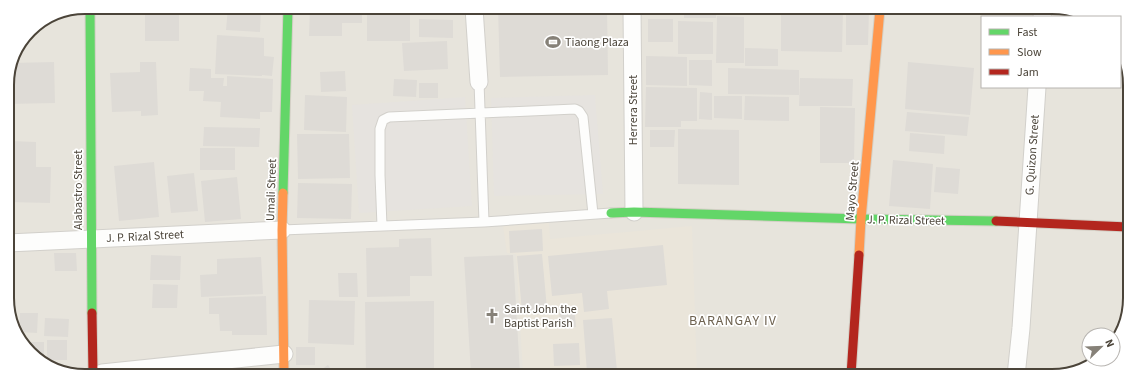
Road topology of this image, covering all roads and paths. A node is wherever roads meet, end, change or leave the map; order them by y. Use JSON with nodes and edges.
{"nodes":[{"id":1,"x":90,"y":14,"type":"edge"},
{"id":2,"x":288,"y":14,"type":"edge"},
{"id":3,"x":474,"y":14,"type":"edge"},
{"id":4,"x":632,"y":14,"type":"edge"},
{"id":5,"x":880,"y":14,"type":"edge"},
{"id":6,"x":478,"y":82,"type":"joint"},
{"id":7,"x":1037,"y":88,"type":"edge"},
{"id":8,"x":480,"y":112,"type":"junction"},
{"id":9,"x":634,"y":212,"type":"junction"},
{"id":10,"x":612,"y":213,"type":"joint"},
{"id":11,"x":592,"y":214,"type":"junction"},
{"id":12,"x":861,"y":219,"type":"junction"},
{"id":13,"x":484,"y":222,"type":"junction"},
{"id":14,"x":1027,"y":222,"type":"junction"},
{"id":15,"x":382,"y":226,"type":"junction"},
{"id":16,"x":1123,"y":227,"type":"edge"},
{"id":17,"x":282,"y":230,"type":"junction"},
{"id":18,"x":90,"y":239,"type":"junction"},
{"id":19,"x":14,"y":243,"type":"edge"},
{"id":20,"x":284,"y":354,"type":"junction"},
{"id":21,"x":93,"y":369,"type":"edge"},
{"id":22,"x":140,"y":369,"type":"edge"},
{"id":23,"x":284,"y":369,"type":"edge"},
{"id":24,"x":851,"y":369,"type":"edge"},
{"id":25,"x":1017,"y":369,"type":"edge"}],
"edges":[{"from":1,"to":18,"type":"street","name":"Alabastro Street"},
{"from":2,"to":17,"type":"street","name":"Umali Street"},
{"from":3,"to":6,"type":"street"},
{"from":4,"to":9,"type":"street","name":"Herrera Street"},
{"from":5,"to":12,"type":"street","name":"Mayo Street"},
{"from":6,"to":8,"type":"lane"},
{"from":7,"to":14,"type":"street","name":"G. Quizon Street"},
{"from":8,"to":11,"type":"lane"},
{"from":8,"to":13,"type":"lane"},
{"from":8,"to":15,"type":"lane"},
{"from":9,"to":10,"type":"street","name":"J. P. Rizal Street"},
{"from":9,"to":12,"type":"street","name":"J. P. Rizal Street"},
{"from":10,"to":11,"type":"lane"},
{"from":11,"to":13,"type":"lane"},
{"from":12,"to":14,"type":"street","name":"J. P. Rizal Street"},
{"from":12,"to":24,"type":"street","name":"Mayo Street"},
{"from":13,"to":15,"type":"lane"},
{"from":14,"to":16,"type":"street","name":"J. P. Rizal Street"},
{"from":14,"to":25,"type":"street","name":"G. Quizon Street"},
{"from":15,"to":17,"type":"lane"},
{"from":17,"to":18,"type":"street","name":"J. P. Rizal Street"},
{"from":17,"to":20,"type":"street","name":"Umali Street"},
{"from":18,"to":19,"type":"street","name":"J. P. Rizal Street"},
{"from":18,"to":21,"type":"street","name":"Alabastro Street"},
{"from":20,"to":22,"type":"street"},
{"from":20,"to":23,"type":"street","name":"Umali Street"}]}
